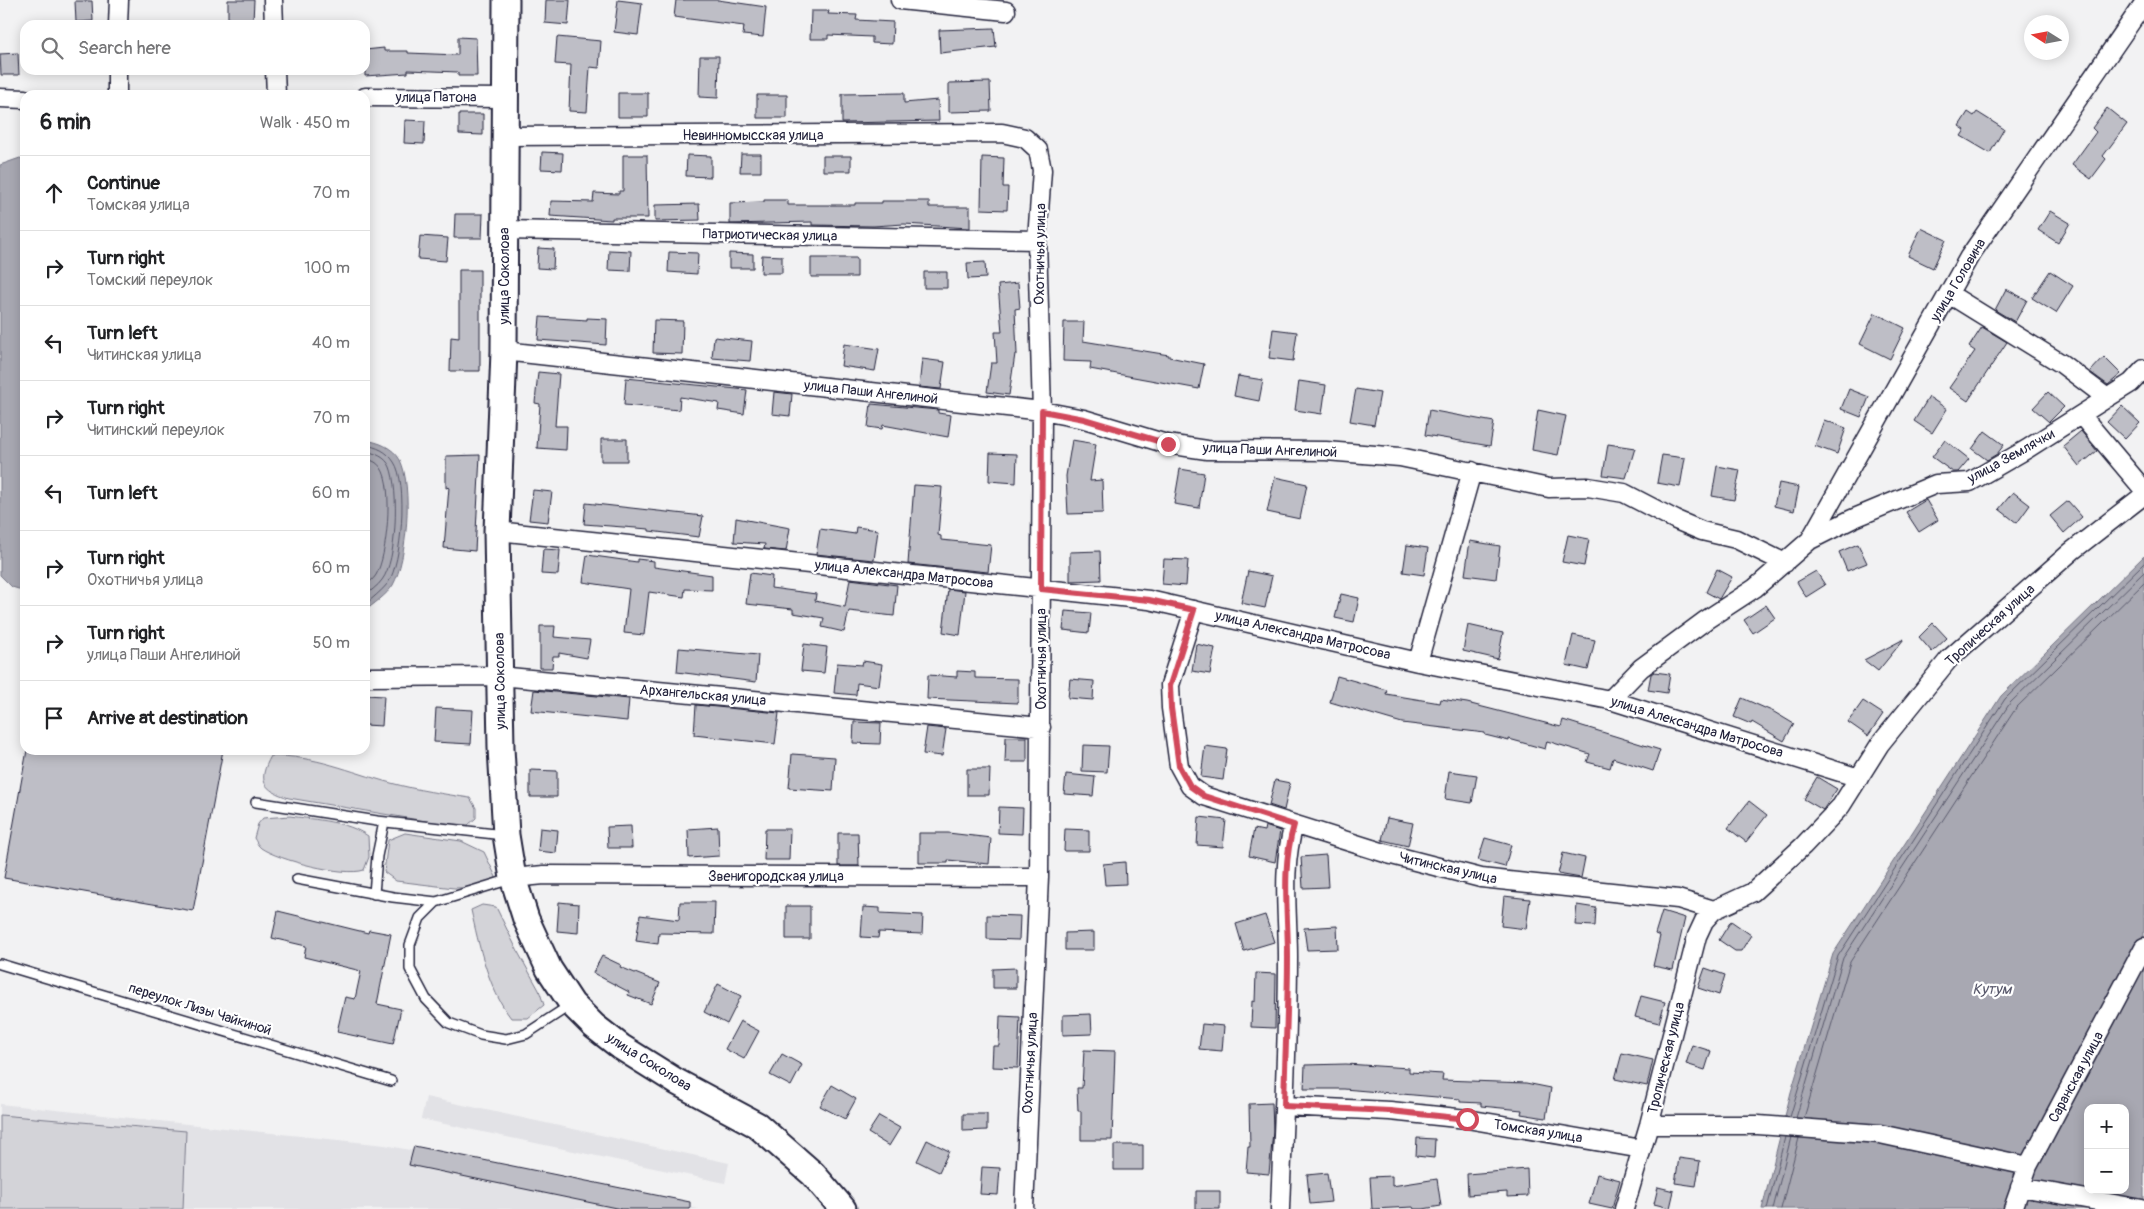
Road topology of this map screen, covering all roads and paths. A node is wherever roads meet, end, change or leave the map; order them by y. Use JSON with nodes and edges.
{"nodes":[{"id":1,"x":119,"y":0,"type":"edge"},
{"id":2,"x":274,"y":0,"type":"edge"},
{"id":3,"x":506,"y":0,"type":"edge"},
{"id":4,"x":900,"y":0,"type":"edge"},
{"id":5,"x":2144,"y":2,"type":"edge"},
{"id":6,"x":1006,"y":11,"type":"dead end"},
{"id":7,"x":118,"y":20,"type":"edge"},
{"id":8,"x":274,"y":20,"type":"edge"},
{"id":9,"x":118,"y":75,"type":"edge"},
{"id":10,"x":276,"y":75,"type":"edge"},
{"id":11,"x":117,"y":90,"type":"edge"},
{"id":12,"x":276,"y":90,"type":"edge"},
{"id":13,"x":370,"y":97,"type":"edge"},
{"id":14,"x":0,"y":98,"type":"edge"},
{"id":15,"x":506,"y":98,"type":"junction"},
{"id":16,"x":20,"y":99,"type":"edge"},
{"id":17,"x":1002,"y":133,"type":"joint"},
{"id":18,"x":504,"y":136,"type":"junction"},
{"id":19,"x":503,"y":230,"type":"junction"},
{"id":20,"x":1037,"y":240,"type":"junction"},
{"id":21,"x":1949,"y":294,"type":"junction"},
{"id":22,"x":504,"y":351,"type":"junction"},
{"id":23,"x":2144,"y":369,"type":"edge"},
{"id":24,"x":2107,"y":398,"type":"junction"},
{"id":25,"x":1042,"y":411,"type":"junction"},
{"id":26,"x":2081,"y":415,"type":"junction"},
{"id":27,"x":1472,"y":471,"type":"junction"},
{"id":28,"x":2144,"y":490,"type":"edge"},
{"id":29,"x":2144,"y":495,"type":"edge"},
{"id":30,"x":497,"y":531,"type":"junction"},
{"id":31,"x":1810,"y":540,"type":"junction"},
{"id":32,"x":1785,"y":563,"type":"junction"},
{"id":33,"x":1041,"y":589,"type":"junction"},
{"id":34,"x":1194,"y":610,"type":"junction"},
{"id":35,"x":1418,"y":662,"type":"junction"},
{"id":36,"x":499,"y":676,"type":"junction"},
{"id":37,"x":370,"y":677,"type":"edge"},
{"id":38,"x":1610,"y":700,"type":"junction"},
{"id":39,"x":1040,"y":727,"type":"junction"},
{"id":40,"x":1858,"y":778,"type":"junction"},
{"id":41,"x":256,"y":802,"type":"dead end"},
{"id":42,"x":384,"y":822,"type":"junction"},
{"id":43,"x":1294,"y":825,"type":"junction"},
{"id":44,"x":506,"y":835,"type":"junction"},
{"id":45,"x":1039,"y":877,"type":"junction"},
{"id":46,"x":513,"y":878,"type":"junction"},
{"id":47,"x":297,"y":879,"type":"dead end"},
{"id":48,"x":374,"y":894,"type":"junction"},
{"id":49,"x":436,"y":902,"type":"junction"},
{"id":50,"x":1714,"y":910,"type":"junction"},
{"id":51,"x":2144,"y":947,"type":"edge"},
{"id":52,"x":0,"y":964,"type":"edge"},
{"id":53,"x":572,"y":1004,"type":"junction"},
{"id":54,"x":391,"y":1081,"type":"dead end"},
{"id":55,"x":1284,"y":1106,"type":"junction"},
{"id":56,"x":1649,"y":1125,"type":"junction"},
{"id":57,"x":1642,"y":1148,"type":"junction"},
{"id":58,"x":2028,"y":1166,"type":"junction"},
{"id":59,"x":2020,"y":1187,"type":"junction"},
{"id":60,"x":843,"y":1209,"type":"edge"},
{"id":61,"x":1024,"y":1209,"type":"edge"},
{"id":62,"x":1280,"y":1209,"type":"edge"},
{"id":63,"x":1624,"y":1209,"type":"edge"},
{"id":64,"x":2012,"y":1209,"type":"edge"},
{"id":65,"x":2142,"y":1209,"type":"edge"}],
"edges":[{"from":1,"to":7,"type":"street"},
{"from":2,"to":8,"type":"street"},
{"from":3,"to":15,"type":"main road","name":"улица Соколова"},
{"from":4,"to":6,"type":"street"},
{"from":5,"to":21,"type":"street","name":"улица Головина"},
{"from":9,"to":11,"type":"street"},
{"from":10,"to":12,"type":"street"},
{"from":13,"to":15,"type":"street","name":"улица Патона"},
{"from":14,"to":16,"type":"street"},
{"from":15,"to":18,"type":"main road","name":"улица Соколова"},
{"from":17,"to":18,"type":"street","name":"Невинномысская улица"},
{"from":17,"to":20,"type":"street","name":"Охотничья улица"},
{"from":18,"to":19,"type":"main road","name":"улица Соколова"},
{"from":19,"to":20,"type":"street","name":"Патриотическая улица"},
{"from":19,"to":22,"type":"main road","name":"улица Соколова"},
{"from":20,"to":25,"type":"street","name":"Охотничья улица"},
{"from":21,"to":24,"type":"street"},
{"from":21,"to":31,"type":"street","name":"улица Головина"},
{"from":22,"to":25,"type":"street","name":"улица Паши Ангелиной"},
{"from":22,"to":30,"type":"main road","name":"улица Соколова"},
{"from":23,"to":24,"type":"street","name":"улица Землячки"},
{"from":24,"to":26,"type":"street","name":"улица Землячки"},
{"from":25,"to":27,"type":"street","name":"улица Паши Ангелиной"},
{"from":25,"to":33,"type":"street","name":"Охотничья улица"},
{"from":26,"to":28,"type":"street"},
{"from":26,"to":31,"type":"street","name":"улица Землячки"},
{"from":27,"to":32,"type":"street","name":"улица Паши Ангелиной"},
{"from":27,"to":35,"type":"street"},
{"from":29,"to":40,"type":"street","name":"Тропическая улица"},
{"from":30,"to":33,"type":"street","name":"улица Александра Матросова"},
{"from":30,"to":36,"type":"main road","name":"улица Соколова"},
{"from":31,"to":32,"type":"street","name":"улица Головина"},
{"from":32,"to":38,"type":"street","name":"улица Головина"},
{"from":33,"to":34,"type":"street","name":"улица Александра Матросова"},
{"from":33,"to":39,"type":"street","name":"Охотничья улица"},
{"from":34,"to":35,"type":"street","name":"улица Александра Матросова"},
{"from":34,"to":43,"type":"street","name":"Читинская улица"},
{"from":35,"to":38,"type":"street","name":"улица Александра Матросова"},
{"from":36,"to":37,"type":"street","name":"Архангельская улица"},
{"from":36,"to":39,"type":"street","name":"Архангельская улица"},
{"from":36,"to":44,"type":"main road","name":"улица Соколова"},
{"from":38,"to":40,"type":"street","name":"улица Александра Матросова"},
{"from":39,"to":45,"type":"street","name":"Охотничья улица"},
{"from":40,"to":50,"type":"street","name":"Тропическая улица"},
{"from":41,"to":42,"type":"lane"},
{"from":42,"to":44,"type":"lane"},
{"from":42,"to":48,"type":"lane"},
{"from":43,"to":50,"type":"street","name":"Читинская улица"},
{"from":43,"to":55,"type":"street"},
{"from":44,"to":46,"type":"main road","name":"улица Соколова"},
{"from":45,"to":46,"type":"street","name":"Звенигородская улица"},
{"from":45,"to":61,"type":"street","name":"Охотничья улица"},
{"from":46,"to":49,"type":"lane"},
{"from":46,"to":53,"type":"main road","name":"улица Соколова"},
{"from":47,"to":48,"type":"lane"},
{"from":48,"to":49,"type":"lane"},
{"from":49,"to":53,"type":"lane"},
{"from":50,"to":56,"type":"street","name":"Тропическая улица"},
{"from":51,"to":58,"type":"street","name":"Саранская улица"},
{"from":52,"to":54,"type":"lane","name":"переулок Лизы Чайкиной"},
{"from":53,"to":60,"type":"main road","name":"улица Соколова"},
{"from":55,"to":57,"type":"street","name":"Томская улица"},
{"from":55,"to":62,"type":"street"},
{"from":56,"to":57,"type":"street","name":"Тропическая улица"},
{"from":56,"to":58,"type":"street"},
{"from":57,"to":63,"type":"street","name":"Тропическая улица"},
{"from":58,"to":59,"type":"street","name":"Саранская улица"},
{"from":59,"to":64,"type":"street","name":"Саранская улица"},
{"from":59,"to":65,"type":"street"}]}
